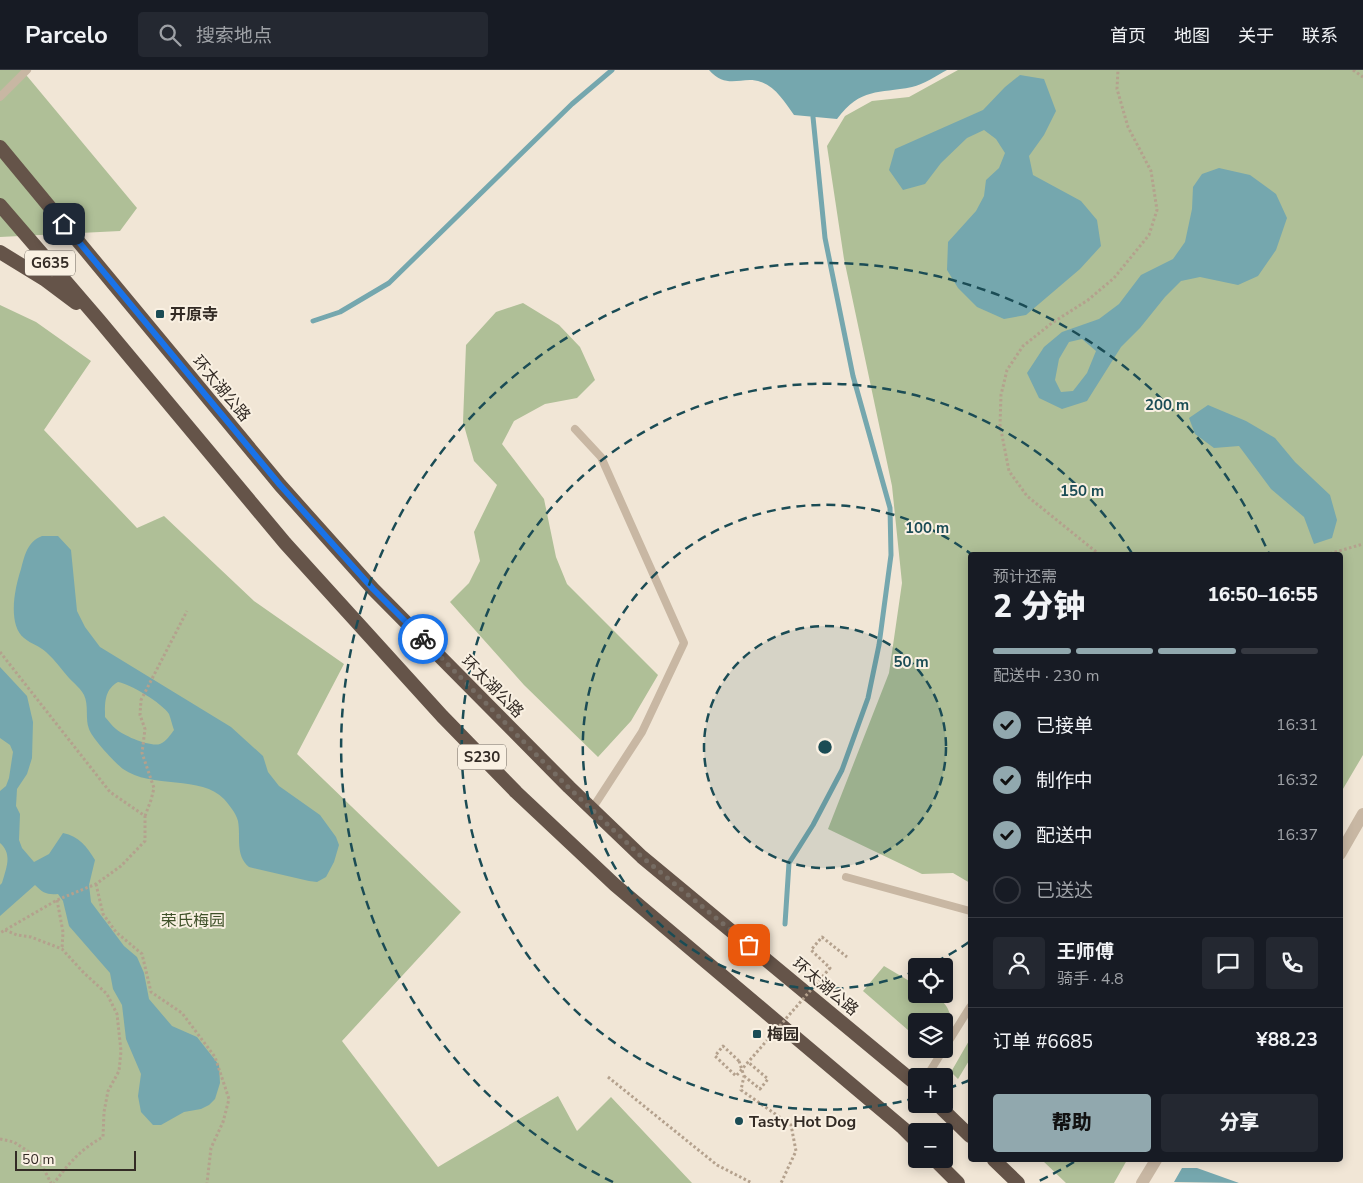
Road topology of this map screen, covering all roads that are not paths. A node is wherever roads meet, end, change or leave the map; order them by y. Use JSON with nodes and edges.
{"nodes":[{"id":1,"x":26,"y":70,"type":"edge"},
{"id":2,"x":0,"y":97,"type":"edge"},
{"id":3,"x":0,"y":147,"type":"edge"},
{"id":4,"x":0,"y":205,"type":"edge"},
{"id":5,"x":0,"y":252,"type":"edge"},
{"id":6,"x":100,"y":320,"type":"junction"},
{"id":7,"x":575,"y":429,"type":"dead end"},
{"id":8,"x":592,"y":809,"type":"junction"},
{"id":9,"x":1363,"y":814,"type":"edge"},
{"id":10,"x":1343,"y":849,"type":"edge"},
{"id":11,"x":846,"y":877,"type":"dead end"},
{"id":12,"x":968,"y":910,"type":"edge"},
{"id":13,"x":968,"y":1010,"type":"edge"},
{"id":14,"x":932,"y":1068,"type":"edge"},
{"id":15,"x":908,"y":1077,"type":"edge"},
{"id":16,"x":946,"y":1113,"type":"edge"},
{"id":17,"x":908,"y":1133,"type":"edge"},
{"id":18,"x":968,"y":1134,"type":"edge"},
{"id":19,"x":996,"y":1162,"type":"edge"},
{"id":20,"x":1155,"y":1162,"type":"edge"},
{"id":21,"x":943,"y":1168,"type":"edge"},
{"id":22,"x":958,"y":1183,"type":"edge"},
{"id":23,"x":1018,"y":1183,"type":"edge"},
{"id":24,"x":1142,"y":1183,"type":"edge"}],
"edges":[{"from":1,"to":2,"type":"lane"},
{"from":3,"to":8,"type":"highway","name":"环太湖公路","number":"S230"},
{"from":4,"to":6,"type":"highway","number":"G635"},
{"from":5,"to":6,"type":"highway"},
{"from":6,"to":17,"type":"highway","number":"S230"},
{"from":7,"to":8,"type":"lane"},
{"from":8,"to":15,"type":"highway","name":"环太湖公路","number":"S230"},
{"from":9,"to":10,"type":"street"},
{"from":11,"to":12,"type":"lane"},
{"from":13,"to":14,"type":"lane"},
{"from":16,"to":18,"type":"highway"},
{"from":19,"to":23,"type":"highway"},
{"from":20,"to":24,"type":"street"},
{"from":21,"to":22,"type":"highway"}]}
